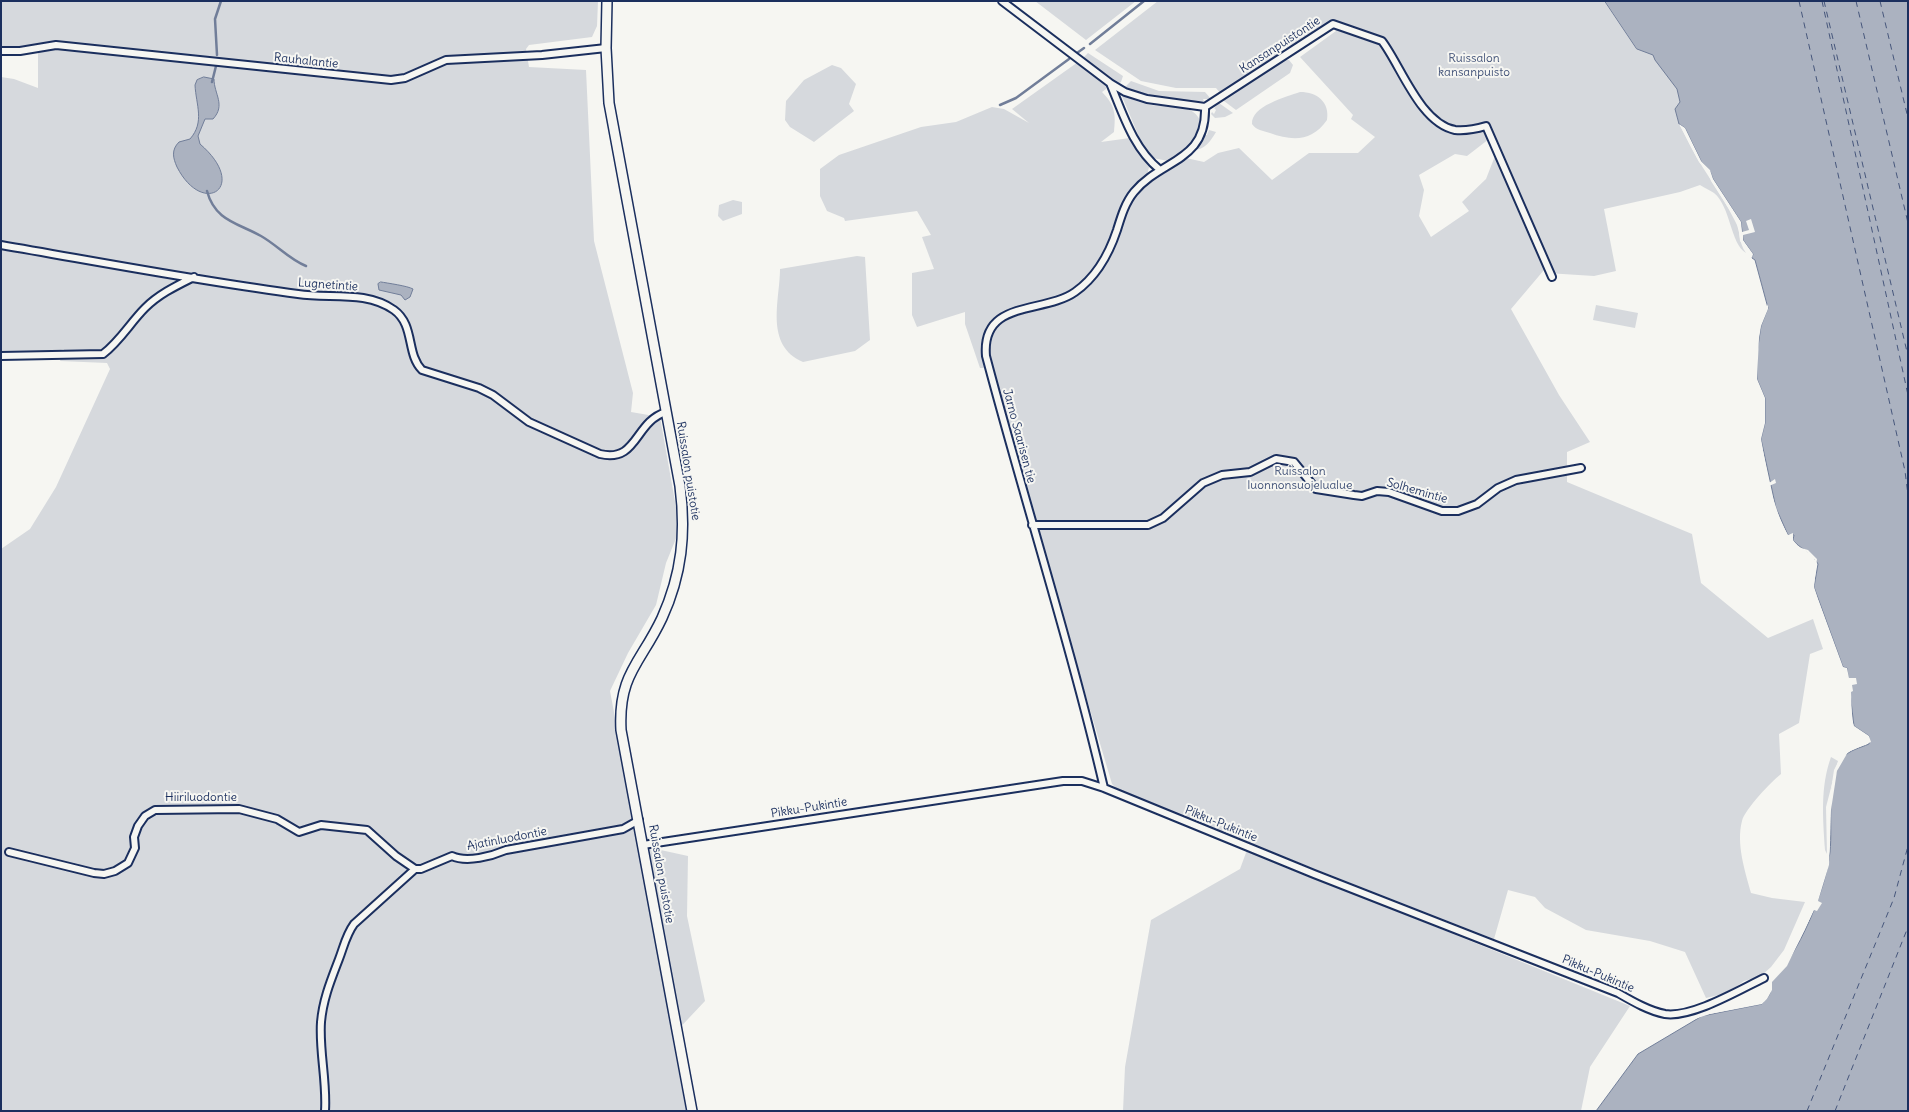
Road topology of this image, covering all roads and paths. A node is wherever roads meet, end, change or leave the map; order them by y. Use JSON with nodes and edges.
{"nodes":[{"id":1,"x":607,"y":1,"type":"edge"},
{"id":2,"x":1002,"y":1,"type":"edge"},
{"id":3,"x":606,"y":48,"type":"junction"},
{"id":4,"x":1,"y":51,"type":"edge"},
{"id":5,"x":1110,"y":83,"type":"junction"},
{"id":6,"x":1205,"y":107,"type":"junction"},
{"id":7,"x":1160,"y":170,"type":"junction"},
{"id":8,"x":1,"y":245,"type":"edge"},
{"id":9,"x":1552,"y":276,"type":"dead end"},
{"id":10,"x":194,"y":277,"type":"junction"},
{"id":11,"x":1,"y":356,"type":"edge"},
{"id":12,"x":666,"y":412,"type":"junction"},
{"id":13,"x":1581,"y":468,"type":"dead end"},
{"id":14,"x":1032,"y":525,"type":"junction"},
{"id":15,"x":1104,"y":788,"type":"junction"},
{"id":16,"x":639,"y":820,"type":"junction"},
{"id":17,"x":643,"y":845,"type":"junction"},
{"id":18,"x":8,"y":852,"type":"dead end"},
{"id":19,"x":415,"y":869,"type":"junction"},
{"id":20,"x":1764,"y":978,"type":"dead end"},
{"id":21,"x":325,"y":1111,"type":"edge"},
{"id":22,"x":692,"y":1111,"type":"edge"}],
"edges":[{"from":1,"to":3,"type":"street","name":"Ruissalon puistotie"},
{"from":2,"to":5,"type":"street"},
{"from":3,"to":4,"type":"street","name":"Rauhalantie"},
{"from":3,"to":12,"type":"street","name":"Ruissalon puistotie"},
{"from":5,"to":6,"type":"street"},
{"from":5,"to":7,"type":"street"},
{"from":6,"to":7,"type":"street","name":"Jarno Saarisen tie"},
{"from":6,"to":9,"type":"street","name":"Kansanpuistontie"},
{"from":7,"to":14,"type":"street","name":"Jarno Saarisen tie"},
{"from":8,"to":10,"type":"street","name":"Lugnetintie"},
{"from":10,"to":11,"type":"street"},
{"from":10,"to":12,"type":"street","name":"Lugnetintie"},
{"from":12,"to":16,"type":"street","name":"Ruissalon puistotie"},
{"from":13,"to":14,"type":"street","name":"Solhemintie"},
{"from":14,"to":15,"type":"street","name":"Jarno Saarisen tie"},
{"from":15,"to":17,"type":"street","name":"Pikku-Pukintie"},
{"from":15,"to":20,"type":"street","name":"Pikku-Pukintie"},
{"from":16,"to":17,"type":"street","name":"Ruissalon puistotie"},
{"from":16,"to":19,"type":"street","name":"Ajatinluodontie"},
{"from":17,"to":22,"type":"street","name":"Ruissalon puistotie"},
{"from":18,"to":19,"type":"street","name":"Hiiriluodontie"},
{"from":19,"to":21,"type":"street","name":"Ajatinluodontie"}]}
